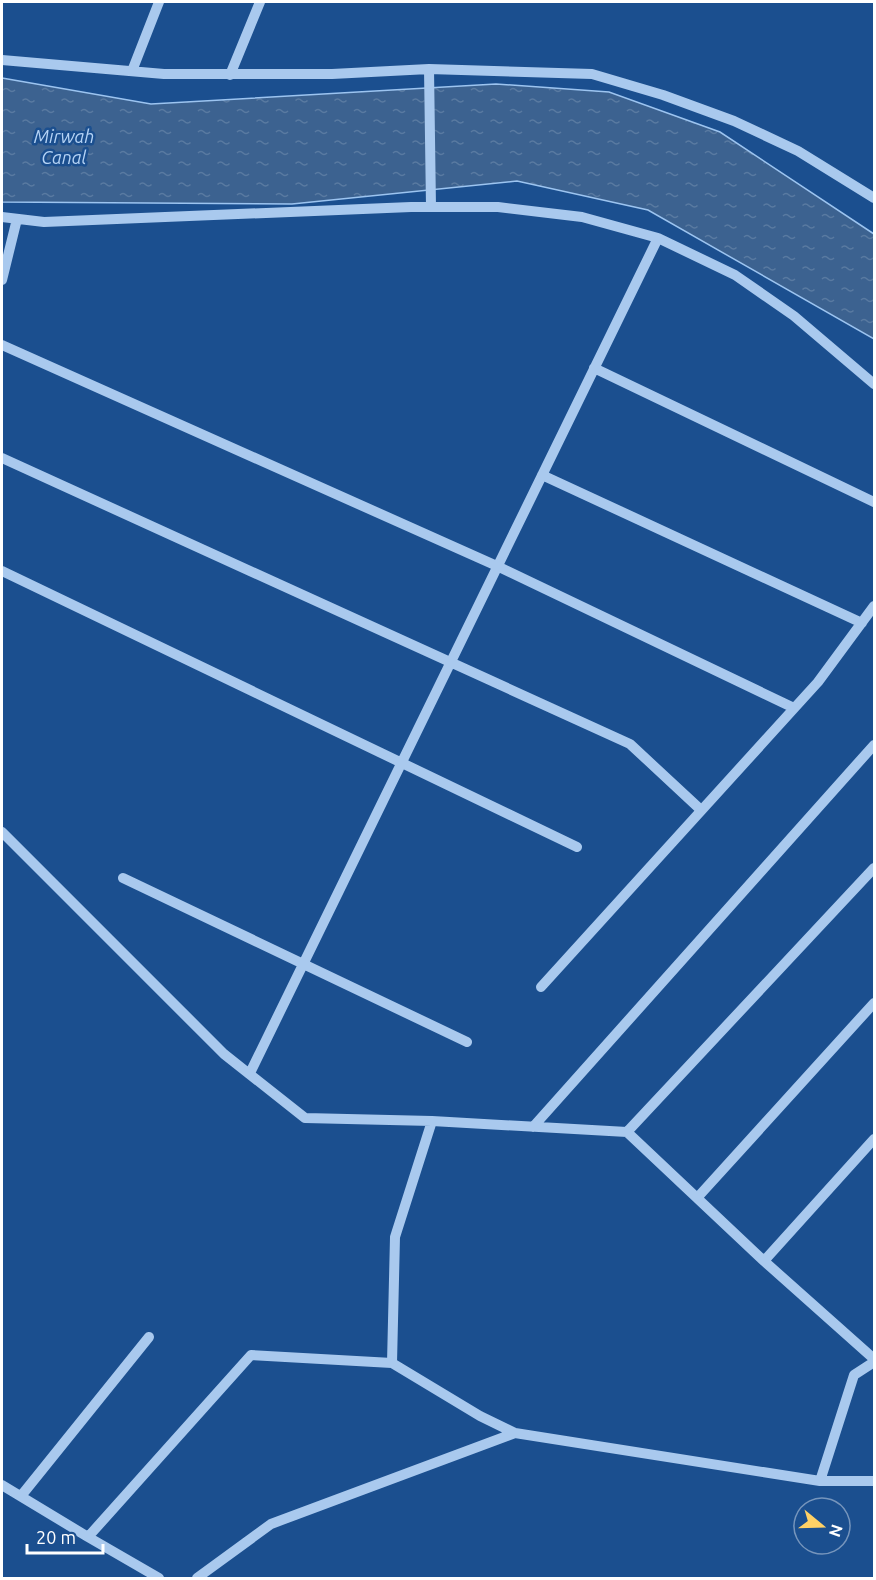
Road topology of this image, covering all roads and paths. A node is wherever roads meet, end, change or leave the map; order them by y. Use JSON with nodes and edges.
{"nodes":[{"id":1,"x":159,"y":2,"type":"edge"},
{"id":2,"x":260,"y":2,"type":"edge"},
{"id":3,"x":2,"y":60,"type":"edge"},
{"id":4,"x":429,"y":69,"type":"junction"},
{"id":5,"x":132,"y":71,"type":"junction"},
{"id":6,"x":230,"y":75,"type":"junction"},
{"id":7,"x":874,"y":198,"type":"edge"},
{"id":8,"x":430,"y":207,"type":"junction"},
{"id":9,"x":2,"y":217,"type":"edge"},
{"id":10,"x":17,"y":219,"type":"junction"},
{"id":11,"x":658,"y":238,"type":"junction"},
{"id":12,"x":2,"y":280,"type":"edge"},
{"id":13,"x":2,"y":345,"type":"edge"},
{"id":14,"x":594,"y":368,"type":"junction"},
{"id":15,"x":874,"y":384,"type":"edge"},
{"id":16,"x":2,"y":458,"type":"edge"},
{"id":17,"x":542,"y":475,"type":"junction"},
{"id":18,"x":874,"y":502,"type":"edge"},
{"id":19,"x":497,"y":566,"type":"junction"},
{"id":20,"x":2,"y":571,"type":"edge"},
{"id":21,"x":874,"y":606,"type":"edge"},
{"id":22,"x":861,"y":623,"type":"junction"},
{"id":23,"x":451,"y":662,"type":"junction"},
{"id":24,"x":794,"y":708,"type":"junction"},
{"id":25,"x":874,"y":745,"type":"edge"},
{"id":26,"x":401,"y":763,"type":"junction"},
{"id":27,"x":701,"y":810,"type":"junction"},
{"id":28,"x":2,"y":832,"type":"edge"},
{"id":29,"x":577,"y":847,"type":"dead end"},
{"id":30,"x":874,"y":868,"type":"edge"},
{"id":31,"x":123,"y":878,"type":"dead end"},
{"id":32,"x":304,"y":964,"type":"junction"},
{"id":33,"x":541,"y":987,"type":"dead end"},
{"id":34,"x":874,"y":1004,"type":"edge"},
{"id":35,"x":467,"y":1042,"type":"dead end"},
{"id":36,"x":250,"y":1073,"type":"junction"},
{"id":37,"x":432,"y":1121,"type":"junction"},
{"id":38,"x":533,"y":1127,"type":"junction"},
{"id":39,"x":627,"y":1132,"type":"junction"},
{"id":40,"x":874,"y":1139,"type":"edge"},
{"id":41,"x":697,"y":1198,"type":"junction"},
{"id":42,"x":764,"y":1260,"type":"junction"},
{"id":43,"x":149,"y":1337,"type":"dead end"},
{"id":44,"x":874,"y":1360,"type":"edge"},
{"id":45,"x":392,"y":1363,"type":"junction"},
{"id":46,"x":515,"y":1433,"type":"junction"},
{"id":47,"x":820,"y":1481,"type":"junction"},
{"id":48,"x":874,"y":1481,"type":"edge"},
{"id":49,"x":2,"y":1485,"type":"edge"},
{"id":50,"x":21,"y":1497,"type":"junction"},
{"id":51,"x":88,"y":1537,"type":"junction"},
{"id":52,"x":159,"y":1578,"type":"edge"},
{"id":53,"x":196,"y":1578,"type":"edge"}],
"edges":[{"from":1,"to":5,"type":"street"},
{"from":2,"to":6,"type":"street"},
{"from":3,"to":5,"type":"street"},
{"from":4,"to":6,"type":"street"},
{"from":4,"to":7,"type":"street"},
{"from":4,"to":8,"type":"street"},
{"from":5,"to":6,"type":"street"},
{"from":8,"to":10,"type":"street"},
{"from":8,"to":11,"type":"street"},
{"from":9,"to":10,"type":"street"},
{"from":10,"to":12,"type":"street"},
{"from":11,"to":14,"type":"street"},
{"from":11,"to":15,"type":"street"},
{"from":13,"to":19,"type":"street"},
{"from":14,"to":17,"type":"street"},
{"from":14,"to":18,"type":"street"},
{"from":16,"to":23,"type":"street"},
{"from":17,"to":19,"type":"street"},
{"from":17,"to":22,"type":"street"},
{"from":19,"to":23,"type":"street"},
{"from":19,"to":24,"type":"street"},
{"from":20,"to":26,"type":"street"},
{"from":21,"to":22,"type":"street"},
{"from":22,"to":24,"type":"street"},
{"from":23,"to":26,"type":"street"},
{"from":23,"to":27,"type":"street"},
{"from":24,"to":27,"type":"street"},
{"from":25,"to":38,"type":"street"},
{"from":26,"to":29,"type":"street"},
{"from":26,"to":32,"type":"street"},
{"from":27,"to":33,"type":"street"},
{"from":28,"to":36,"type":"street"},
{"from":30,"to":39,"type":"street"},
{"from":31,"to":32,"type":"street"},
{"from":32,"to":35,"type":"street"},
{"from":32,"to":36,"type":"street"},
{"from":34,"to":41,"type":"street"},
{"from":36,"to":37,"type":"street"},
{"from":37,"to":38,"type":"street"},
{"from":37,"to":45,"type":"street"},
{"from":38,"to":39,"type":"street"},
{"from":39,"to":41,"type":"street"},
{"from":40,"to":42,"type":"street"},
{"from":41,"to":42,"type":"street"},
{"from":42,"to":44,"type":"street"},
{"from":43,"to":50,"type":"street"},
{"from":44,"to":47,"type":"street"},
{"from":45,"to":46,"type":"street"},
{"from":45,"to":51,"type":"street"},
{"from":46,"to":47,"type":"street"},
{"from":46,"to":53,"type":"street"},
{"from":47,"to":48,"type":"street"},
{"from":49,"to":50,"type":"street"},
{"from":50,"to":51,"type":"street"},
{"from":51,"to":52,"type":"street"}]}
